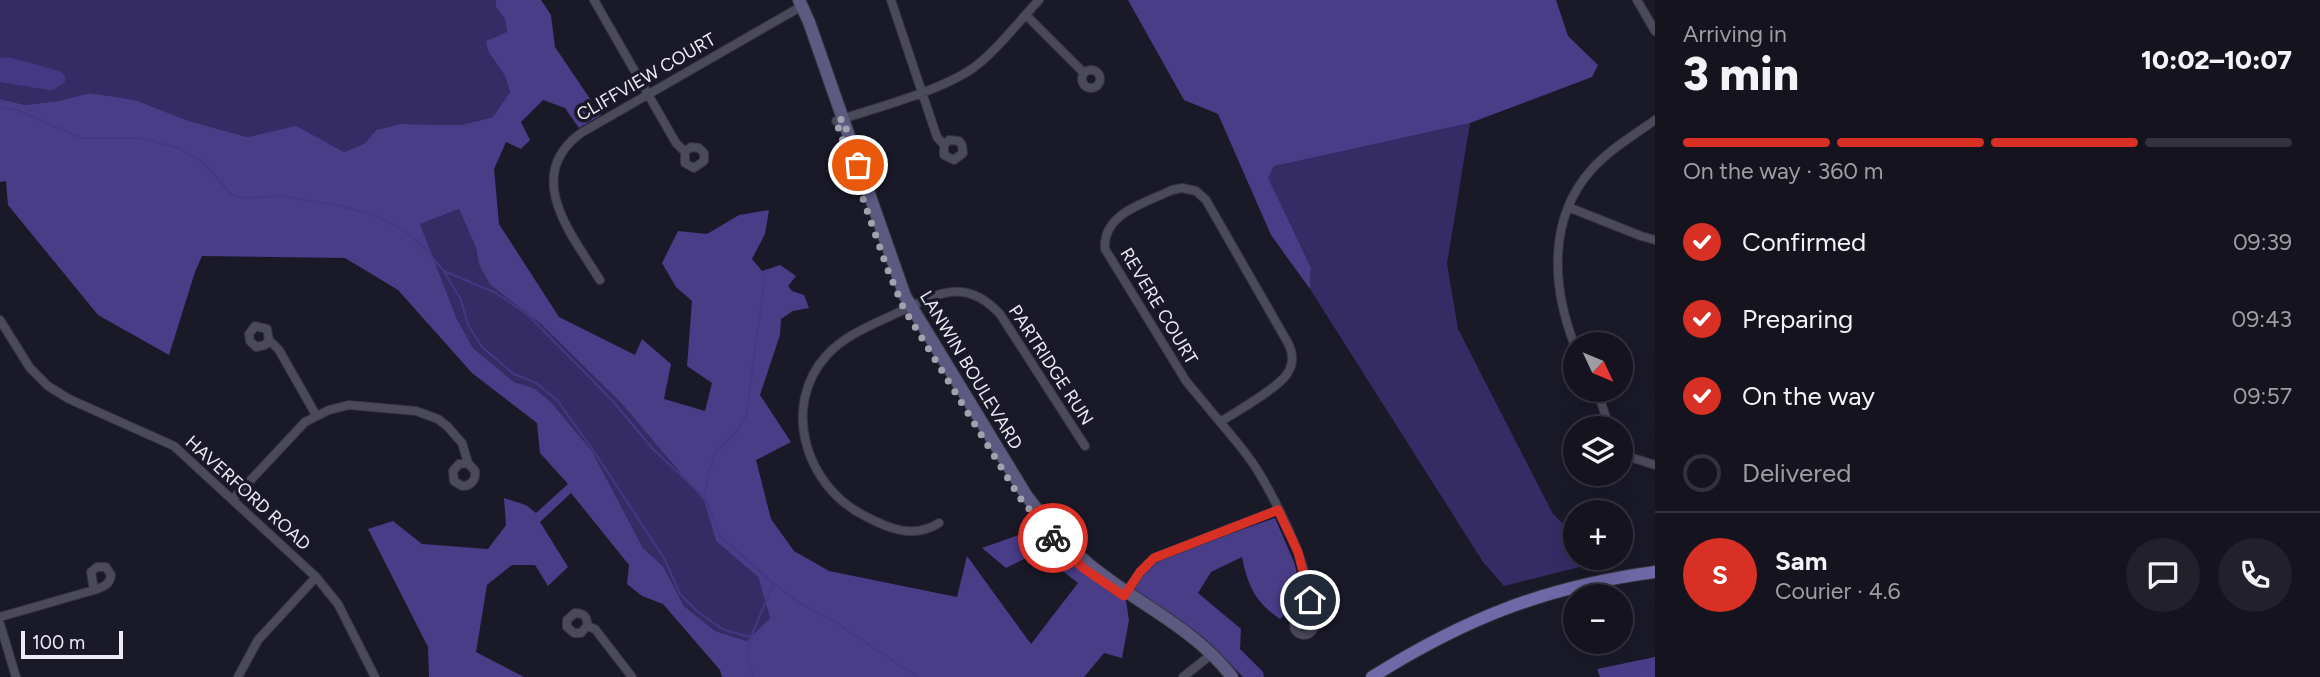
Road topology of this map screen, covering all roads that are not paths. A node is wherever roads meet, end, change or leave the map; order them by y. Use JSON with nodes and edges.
{"nodes":[{"id":1,"x":594,"y":0,"type":"edge"},
{"id":2,"x":891,"y":0,"type":"edge"},
{"id":3,"x":1039,"y":0,"type":"edge"},
{"id":4,"x":1637,"y":0,"type":"edge"},
{"id":5,"x":797,"y":4,"type":"edge"},
{"id":6,"x":1026,"y":15,"type":"junction"},
{"id":7,"x":1655,"y":31,"type":"edge"},
{"id":8,"x":1084,"y":73,"type":"dead end"},
{"id":9,"x":922,"y":91,"type":"junction"},
{"id":10,"x":648,"y":94,"type":"junction"},
{"id":11,"x":839,"y":120,"type":"junction"},
{"id":12,"x":1655,"y":120,"type":"edge"},
{"id":13,"x":944,"y":145,"type":"dead end"},
{"id":14,"x":685,"y":152,"type":"dead end"},
{"id":15,"x":1568,"y":208,"type":"junction"},
{"id":16,"x":1655,"y":240,"type":"edge"},
{"id":17,"x":600,"y":280,"type":"dead end"},
{"id":18,"x":908,"y":308,"type":"junction"},
{"id":19,"x":0,"y":320,"type":"edge"},
{"id":20,"x":1570,"y":332,"type":"edge"},
{"id":21,"x":269,"y":340,"type":"dead end"},
{"id":22,"x":316,"y":415,"type":"junction"},
{"id":23,"x":1220,"y":422,"type":"junction"},
{"id":24,"x":1085,"y":446,"type":"dead end"},
{"id":25,"x":1633,"y":458,"type":"edge"},
{"id":26,"x":468,"y":463,"type":"dead end"},
{"id":27,"x":1655,"y":466,"type":"edge"},
{"id":28,"x":233,"y":499,"type":"junction"},
{"id":29,"x":1278,"y":510,"type":"junction"},
{"id":30,"x":939,"y":523,"type":"dead end"},
{"id":31,"x":1655,"y":572,"type":"edge"},
{"id":32,"x":316,"y":577,"type":"junction"},
{"id":33,"x":94,"y":590,"type":"dead end"},
{"id":34,"x":1126,"y":593,"type":"junction"},
{"id":35,"x":1307,"y":615,"type":"dead end"},
{"id":36,"x":0,"y":617,"type":"edge"},
{"id":37,"x":0,"y":624,"type":"edge"},
{"id":38,"x":587,"y":626,"type":"dead end"},
{"id":39,"x":1209,"y":656,"type":"junction"},
{"id":40,"x":16,"y":677,"type":"edge"},
{"id":41,"x":238,"y":677,"type":"edge"},
{"id":42,"x":375,"y":677,"type":"edge"},
{"id":43,"x":632,"y":677,"type":"edge"},
{"id":44,"x":1183,"y":677,"type":"edge"},
{"id":45,"x":1223,"y":677,"type":"edge"},
{"id":46,"x":1232,"y":677,"type":"edge"},
{"id":47,"x":1372,"y":677,"type":"edge"}],
"edges":[{"from":1,"to":10,"type":"street"},
{"from":2,"to":9,"type":"street"},
{"from":3,"to":6,"type":"street"},
{"from":4,"to":7,"type":"street"},
{"from":5,"to":10,"type":"street","name":"CLIFFVIEW COURT"},
{"from":5,"to":11,"type":"street","name":"LANWIN BOULEVARD"},
{"from":6,"to":8,"type":"street"},
{"from":6,"to":9,"type":"street"},
{"from":9,"to":11,"type":"street"},
{"from":9,"to":13,"type":"street"},
{"from":10,"to":14,"type":"street"},
{"from":10,"to":17,"type":"street","name":"CLIFFVIEW COURT"},
{"from":11,"to":18,"type":"street","name":"LANWIN BOULEVARD"},
{"from":12,"to":15,"type":"street"},
{"from":15,"to":16,"type":"street"},
{"from":15,"to":20,"type":"street"},
{"from":18,"to":24,"type":"street","name":"PARTRIDGE RUN"},
{"from":18,"to":30,"type":"street","name":"PARTRIDGE RUN"},
{"from":18,"to":34,"type":"street","name":"LANWIN BOULEVARD"},
{"from":19,"to":28,"type":"street","name":"HAVERFORD ROAD"},
{"from":21,"to":22,"type":"street"},
{"from":22,"to":26,"type":"street"},
{"from":22,"to":28,"type":"street"},
{"from":23,"to":23,"type":"street","name":"REVERE COURT"},
{"from":23,"to":29,"type":"street","name":"REVERE COURT"},
{"from":25,"to":27,"type":"street"},
{"from":28,"to":32,"type":"street","name":"HAVERFORD ROAD"},
{"from":29,"to":34,"type":"street"},
{"from":29,"to":35,"type":"street"},
{"from":31,"to":47,"type":"main road"},
{"from":32,"to":41,"type":"street"},
{"from":32,"to":42,"type":"street","name":"HAVERFORD ROAD"},
{"from":33,"to":36,"type":"street"},
{"from":34,"to":39,"type":"street","name":"LANWIN BOULEVARD"},
{"from":37,"to":40,"type":"street"},
{"from":38,"to":43,"type":"street"},
{"from":39,"to":44,"type":"street"},
{"from":39,"to":45,"type":"street","name":"LANWIN BOULEVARD"},
{"from":39,"to":46,"type":"street","name":"LANWIN BOULEVARD"}]}
